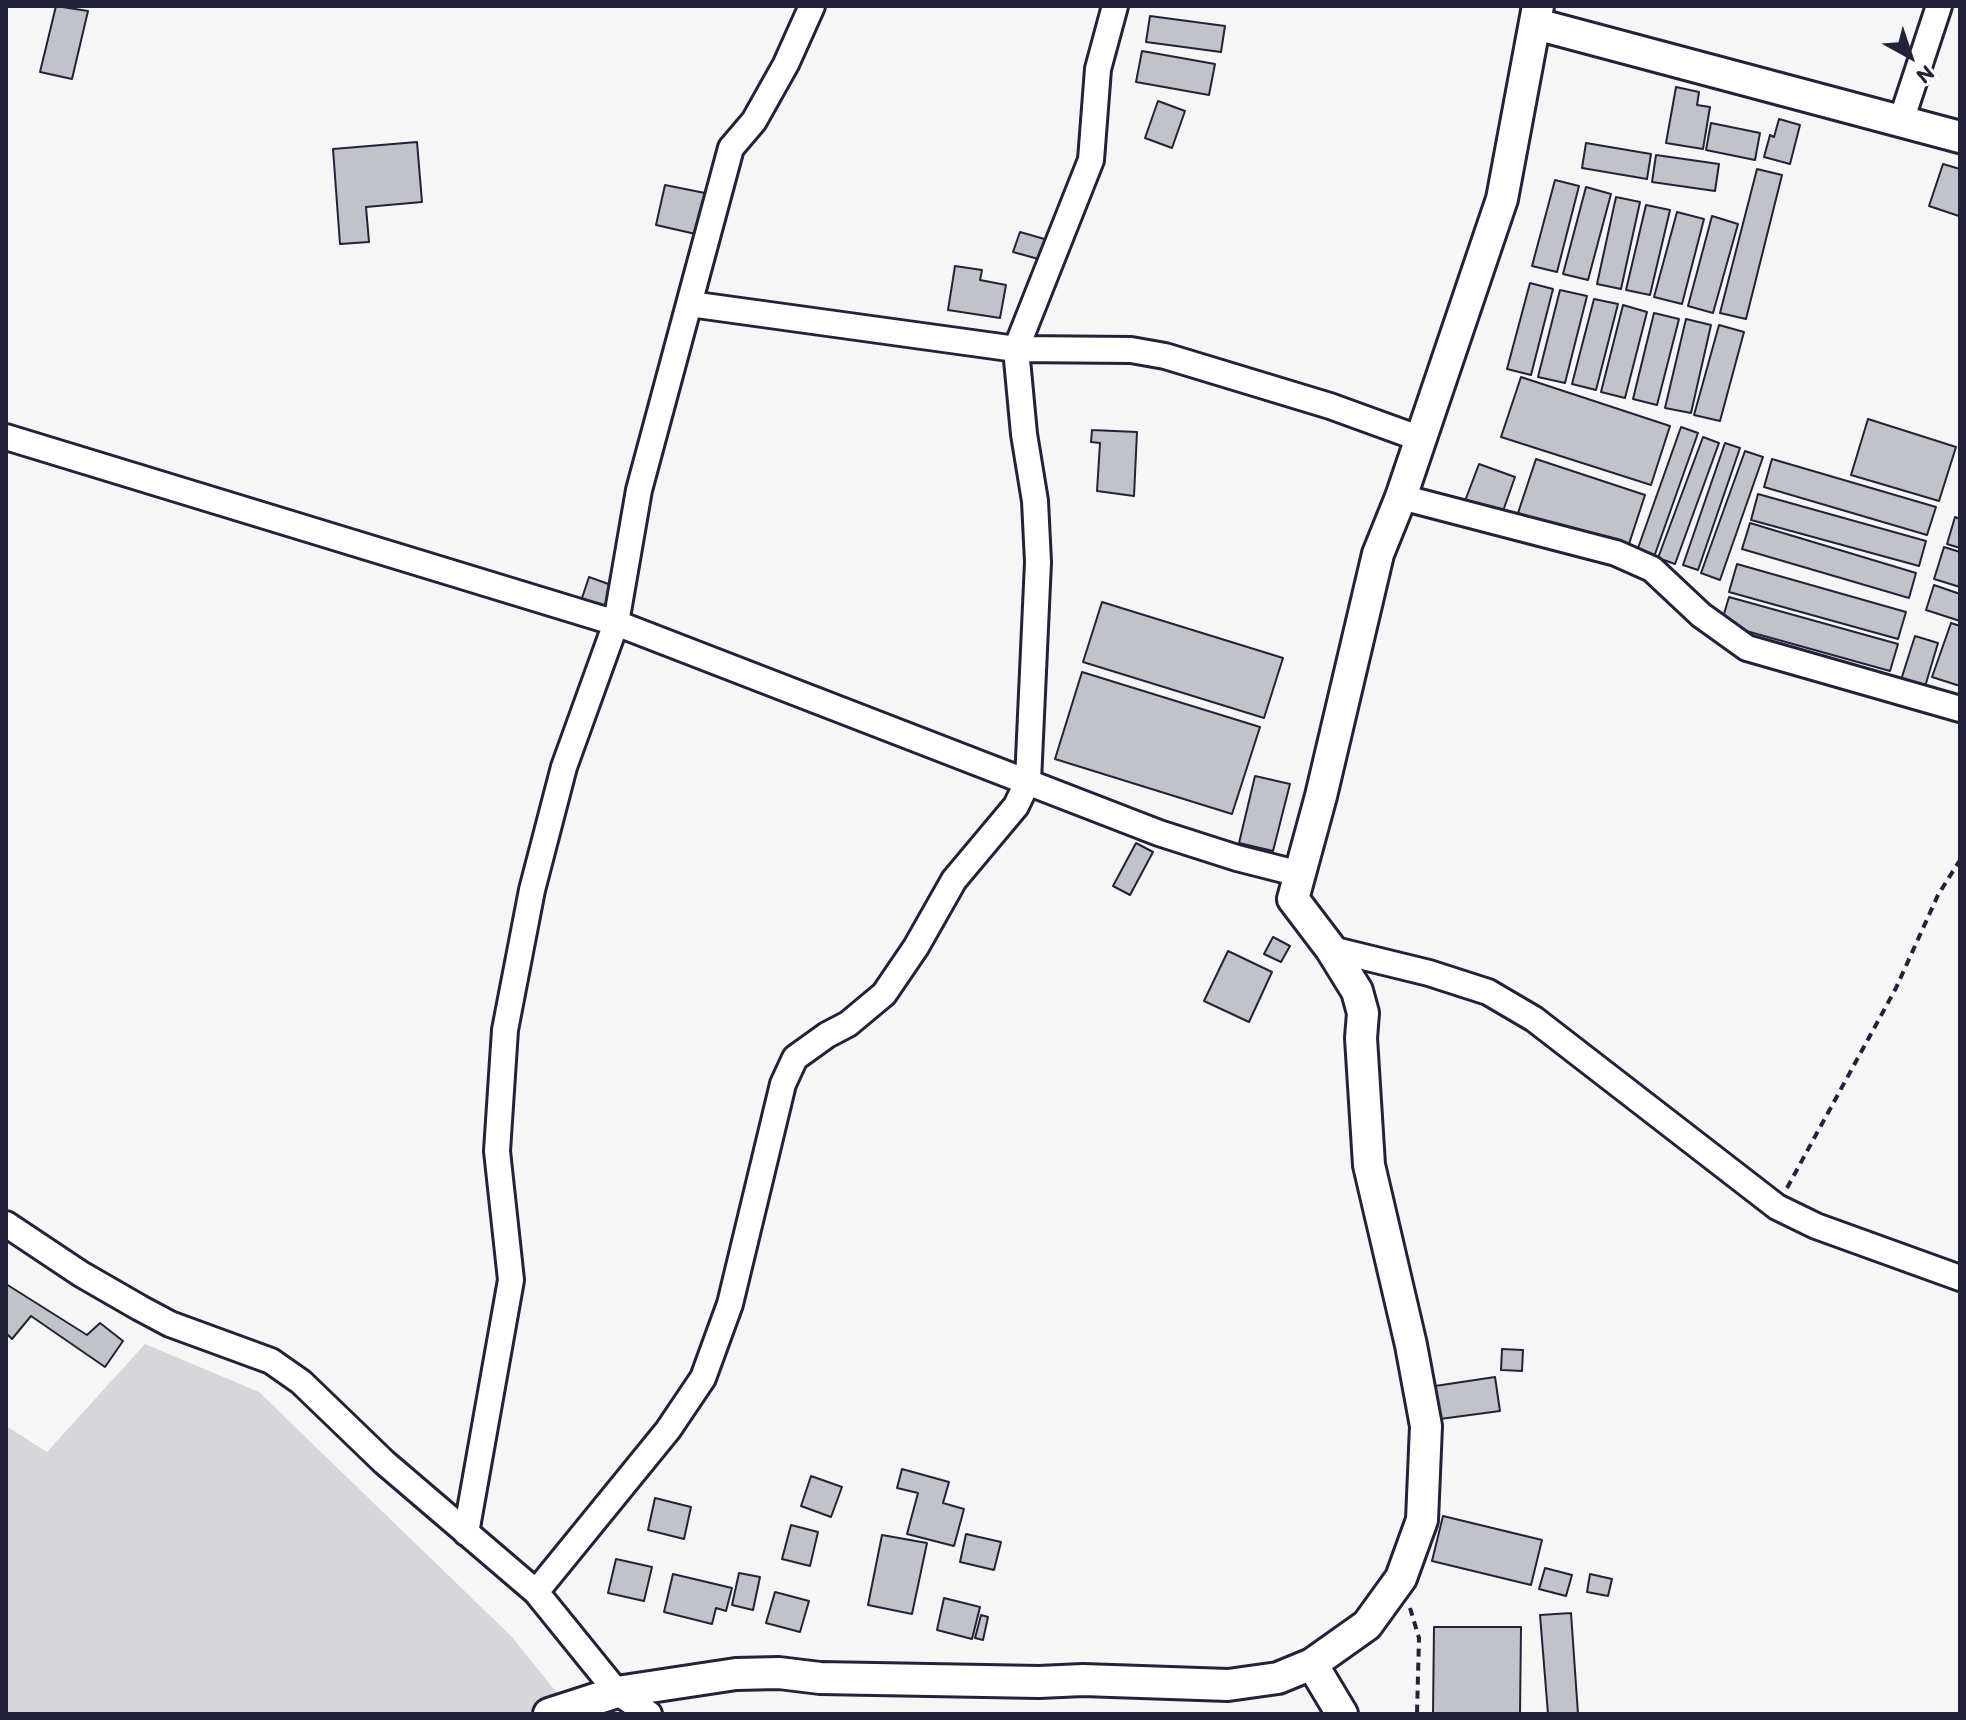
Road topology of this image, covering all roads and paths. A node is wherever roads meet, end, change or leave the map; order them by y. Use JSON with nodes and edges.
{"nodes":[{"id":1,"x":812,"y":6,"type":"edge"},
{"id":2,"x":1115,"y":6,"type":"edge"},
{"id":3,"x":1939,"y":6,"type":"edge"},
{"id":4,"x":1537,"y":15,"type":"edge"},
{"id":5,"x":1901,"y":121,"type":"junction"},
{"id":6,"x":1960,"y":137,"type":"edge"},
{"id":7,"x":690,"y":304,"type":"junction"},
{"id":8,"x":1016,"y":349,"type":"junction"},
{"id":9,"x":6,"y":437,"type":"edge"},
{"id":10,"x":1421,"y":439,"type":"junction"},
{"id":11,"x":1401,"y":497,"type":"junction"},
{"id":12,"x":616,"y":623,"type":"junction"},
{"id":13,"x":1960,"y":709,"type":"edge"},
{"id":14,"x":1028,"y":781,"type":"junction"},
{"id":15,"x":1960,"y":860,"type":"edge"},
{"id":16,"x":1300,"y":874,"type":"junction"},
{"id":17,"x":1331,"y":949,"type":"junction"},
{"id":18,"x":1777,"y":1207,"type":"junction"},
{"id":19,"x":6,"y":1224,"type":"edge"},
{"id":20,"x":1960,"y":1278,"type":"edge"},
{"id":21,"x":466,"y":1533,"type":"junction"},
{"id":22,"x":1401,"y":1578,"type":"junction"},
{"id":23,"x":536,"y":1592,"type":"junction"},
{"id":24,"x":1312,"y":1664,"type":"junction"},
{"id":25,"x":617,"y":1692,"type":"junction"},
{"id":26,"x":549,"y":1714,"type":"edge"},
{"id":27,"x":649,"y":1714,"type":"edge"},
{"id":28,"x":1342,"y":1714,"type":"edge"},
{"id":29,"x":1417,"y":1714,"type":"edge"}],
"edges":[{"from":1,"to":7,"type":"street"},
{"from":2,"to":8,"type":"street"},
{"from":3,"to":5,"type":"street"},
{"from":4,"to":5,"type":"street"},
{"from":4,"to":10,"type":"street"},
{"from":5,"to":6,"type":"street"},
{"from":7,"to":8,"type":"street"},
{"from":7,"to":12,"type":"street"},
{"from":8,"to":10,"type":"street"},
{"from":8,"to":14,"type":"street"},
{"from":9,"to":12,"type":"street"},
{"from":10,"to":11,"type":"street"},
{"from":11,"to":13,"type":"street"},
{"from":11,"to":16,"type":"street"},
{"from":12,"to":14,"type":"street"},
{"from":12,"to":21,"type":"street"},
{"from":14,"to":16,"type":"street"},
{"from":14,"to":23,"type":"street"},
{"from":15,"to":18,"type":"path"},
{"from":16,"to":17,"type":"street"},
{"from":17,"to":18,"type":"street"},
{"from":17,"to":22,"type":"street"},
{"from":18,"to":20,"type":"street"},
{"from":19,"to":21,"type":"street"},
{"from":21,"to":23,"type":"street"},
{"from":22,"to":24,"type":"street"},
{"from":22,"to":29,"type":"path"},
{"from":23,"to":25,"type":"street"},
{"from":24,"to":25,"type":"street"},
{"from":24,"to":28,"type":"street"},
{"from":25,"to":26,"type":"street"},
{"from":25,"to":27,"type":"street"}]}
